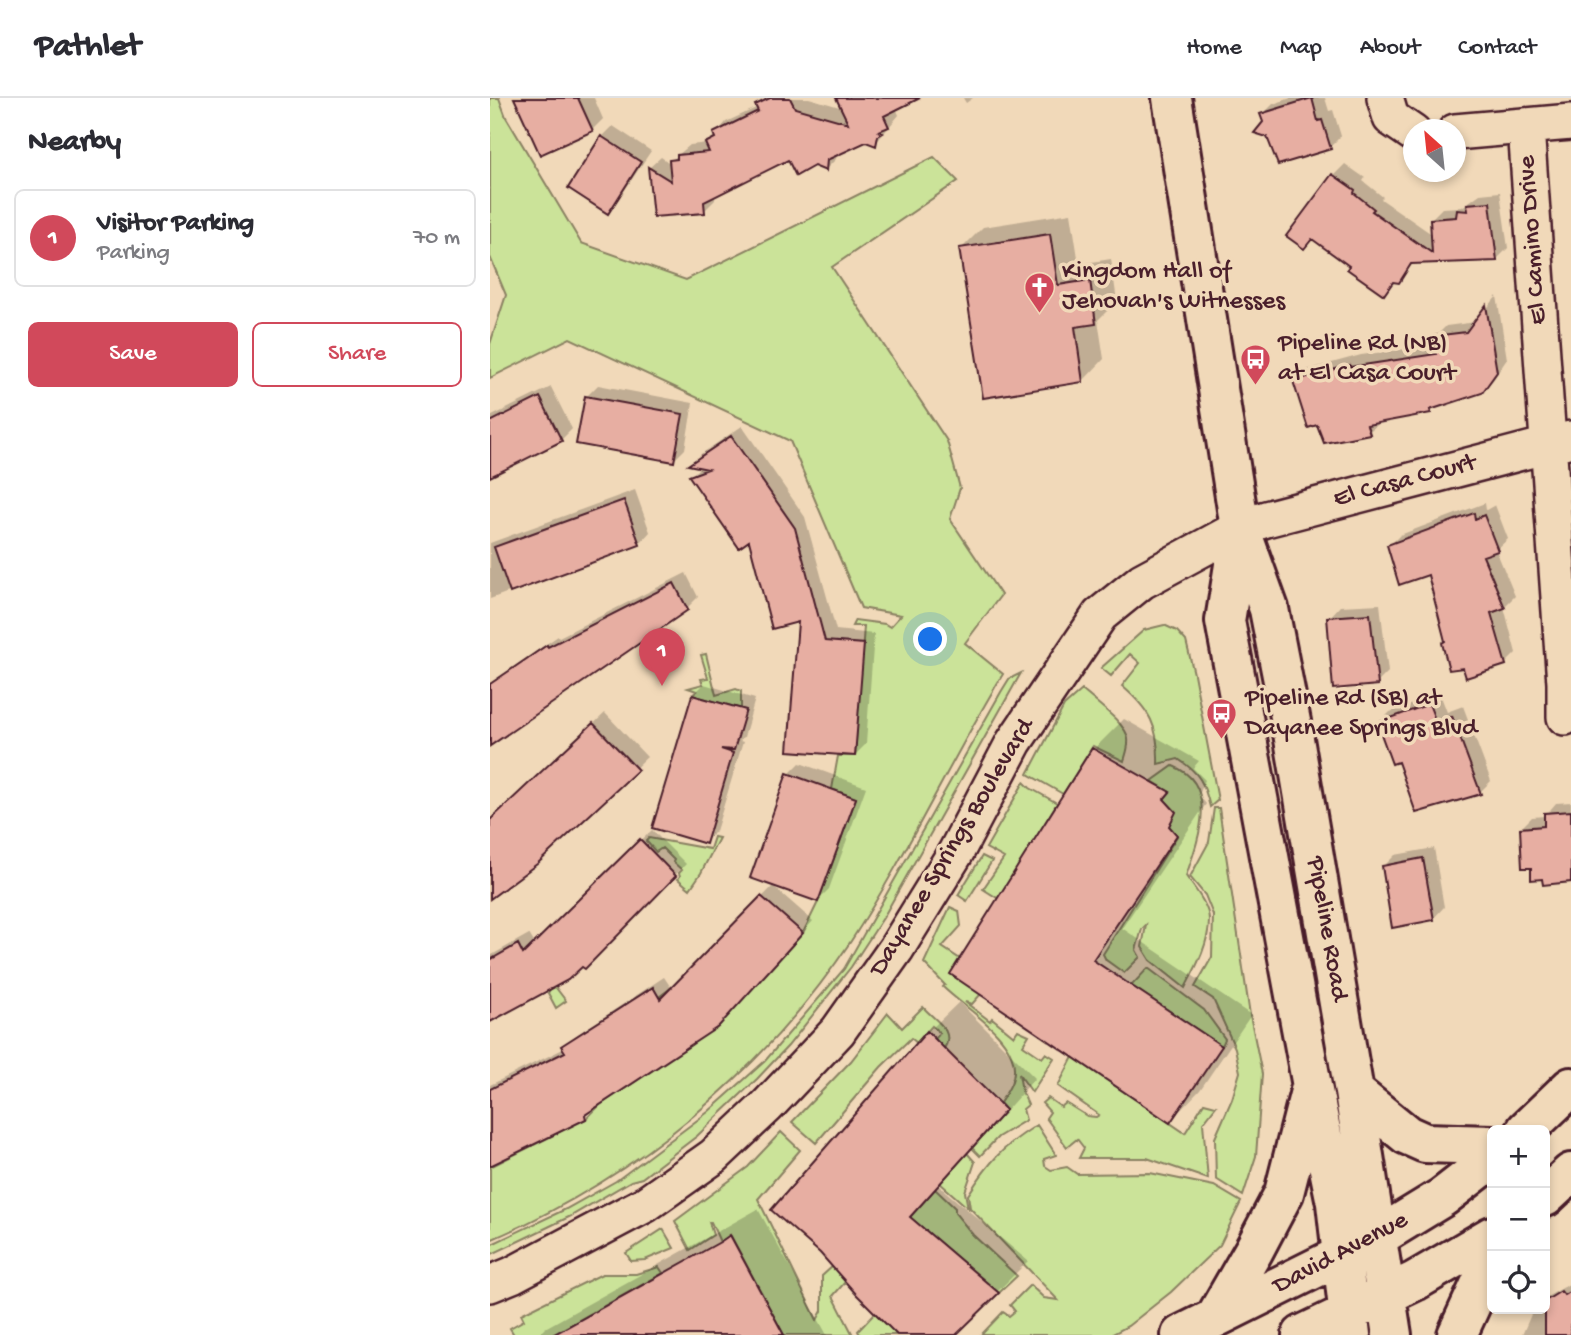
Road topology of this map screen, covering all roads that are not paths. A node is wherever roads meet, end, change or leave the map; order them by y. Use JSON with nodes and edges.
{"nodes":[{"id":1,"x":1172,"y":98,"type":"edge"},
{"id":2,"x":1385,"y":98,"type":"edge"},
{"id":3,"x":1571,"y":122,"type":"edge"},
{"id":4,"x":1403,"y":126,"type":"edge"},
{"id":5,"x":1526,"y":127,"type":"junction"},
{"id":6,"x":1466,"y":131,"type":"edge"},
{"id":7,"x":1559,"y":441,"type":"edge"},
{"id":8,"x":1240,"y":528,"type":"junction"},
{"id":9,"x":1565,"y":717,"type":"dead end"},
{"id":10,"x":1312,"y":1086,"type":"junction"},
{"id":11,"x":1571,"y":1087,"type":"edge"},
{"id":12,"x":1354,"y":1092,"type":"junction"},
{"id":13,"x":1531,"y":1125,"type":"edge"},
{"id":14,"x":1487,"y":1145,"type":"edge"},
{"id":15,"x":1487,"y":1163,"type":"edge"},
{"id":16,"x":1571,"y":1173,"type":"edge"},
{"id":17,"x":1550,"y":1192,"type":"edge"},
{"id":18,"x":1376,"y":1238,"type":"junction"},
{"id":19,"x":1487,"y":1239,"type":"edge"},
{"id":20,"x":1342,"y":1255,"type":"junction"},
{"id":21,"x":1487,"y":1270,"type":"edge"},
{"id":22,"x":490,"y":1284,"type":"edge"},
{"id":23,"x":1386,"y":1295,"type":"junction"},
{"id":24,"x":1216,"y":1316,"type":"junction"},
{"id":25,"x":1350,"y":1324,"type":"edge"},
{"id":26,"x":1181,"y":1335,"type":"edge"},
{"id":27,"x":1302,"y":1335,"type":"edge"},
{"id":28,"x":1392,"y":1335,"type":"edge"},
{"id":29,"x":1457,"y":1335,"type":"edge"}],
"edges":[{"from":1,"to":8,"type":"main road","name":"Pipeline Road"},
{"from":2,"to":4,"type":"street"},
{"from":3,"to":5,"type":"street"},
{"from":5,"to":6,"type":"street","name":"El Camino Drive"},
{"from":5,"to":7,"type":"street","name":"El Camino Drive"},
{"from":7,"to":8,"type":"street","name":"El Casa Court"},
{"from":7,"to":9,"type":"street","name":"El Camino Drive"},
{"from":8,"to":10,"type":"main road","name":"Pipeline Road"},
{"from":8,"to":12,"type":"main road","name":"Pipeline Road"},
{"from":8,"to":22,"type":"street","name":"Dayanee Springs Boulevard"},
{"from":10,"to":20,"type":"main road","name":"Pipeline Road"},
{"from":10,"to":24,"type":"main road"},
{"from":11,"to":13,"type":"main road"},
{"from":12,"to":14,"type":"main road"},
{"from":12,"to":18,"type":"main road","name":"Pipeline Road"},
{"from":15,"to":18,"type":"main road","name":"David Avenue"},
{"from":16,"to":17,"type":"main road"},
{"from":18,"to":20,"type":"main road","name":"David Avenue"},
{"from":18,"to":23,"type":"main road","name":"Pipeline Road"},
{"from":19,"to":23,"type":"main road","name":"David Avenue"},
{"from":20,"to":24,"type":"main road","name":"David Avenue"},
{"from":20,"to":25,"type":"main road","name":"Pipeline Road"},
{"from":21,"to":29,"type":"main road"},
{"from":23,"to":25,"type":"main road","name":"David Avenue"},
{"from":23,"to":28,"type":"main road","name":"Pipeline Road"},
{"from":24,"to":26,"type":"main road","name":"David Avenue"},
{"from":25,"to":27,"type":"main road","name":"David Avenue"}]}
